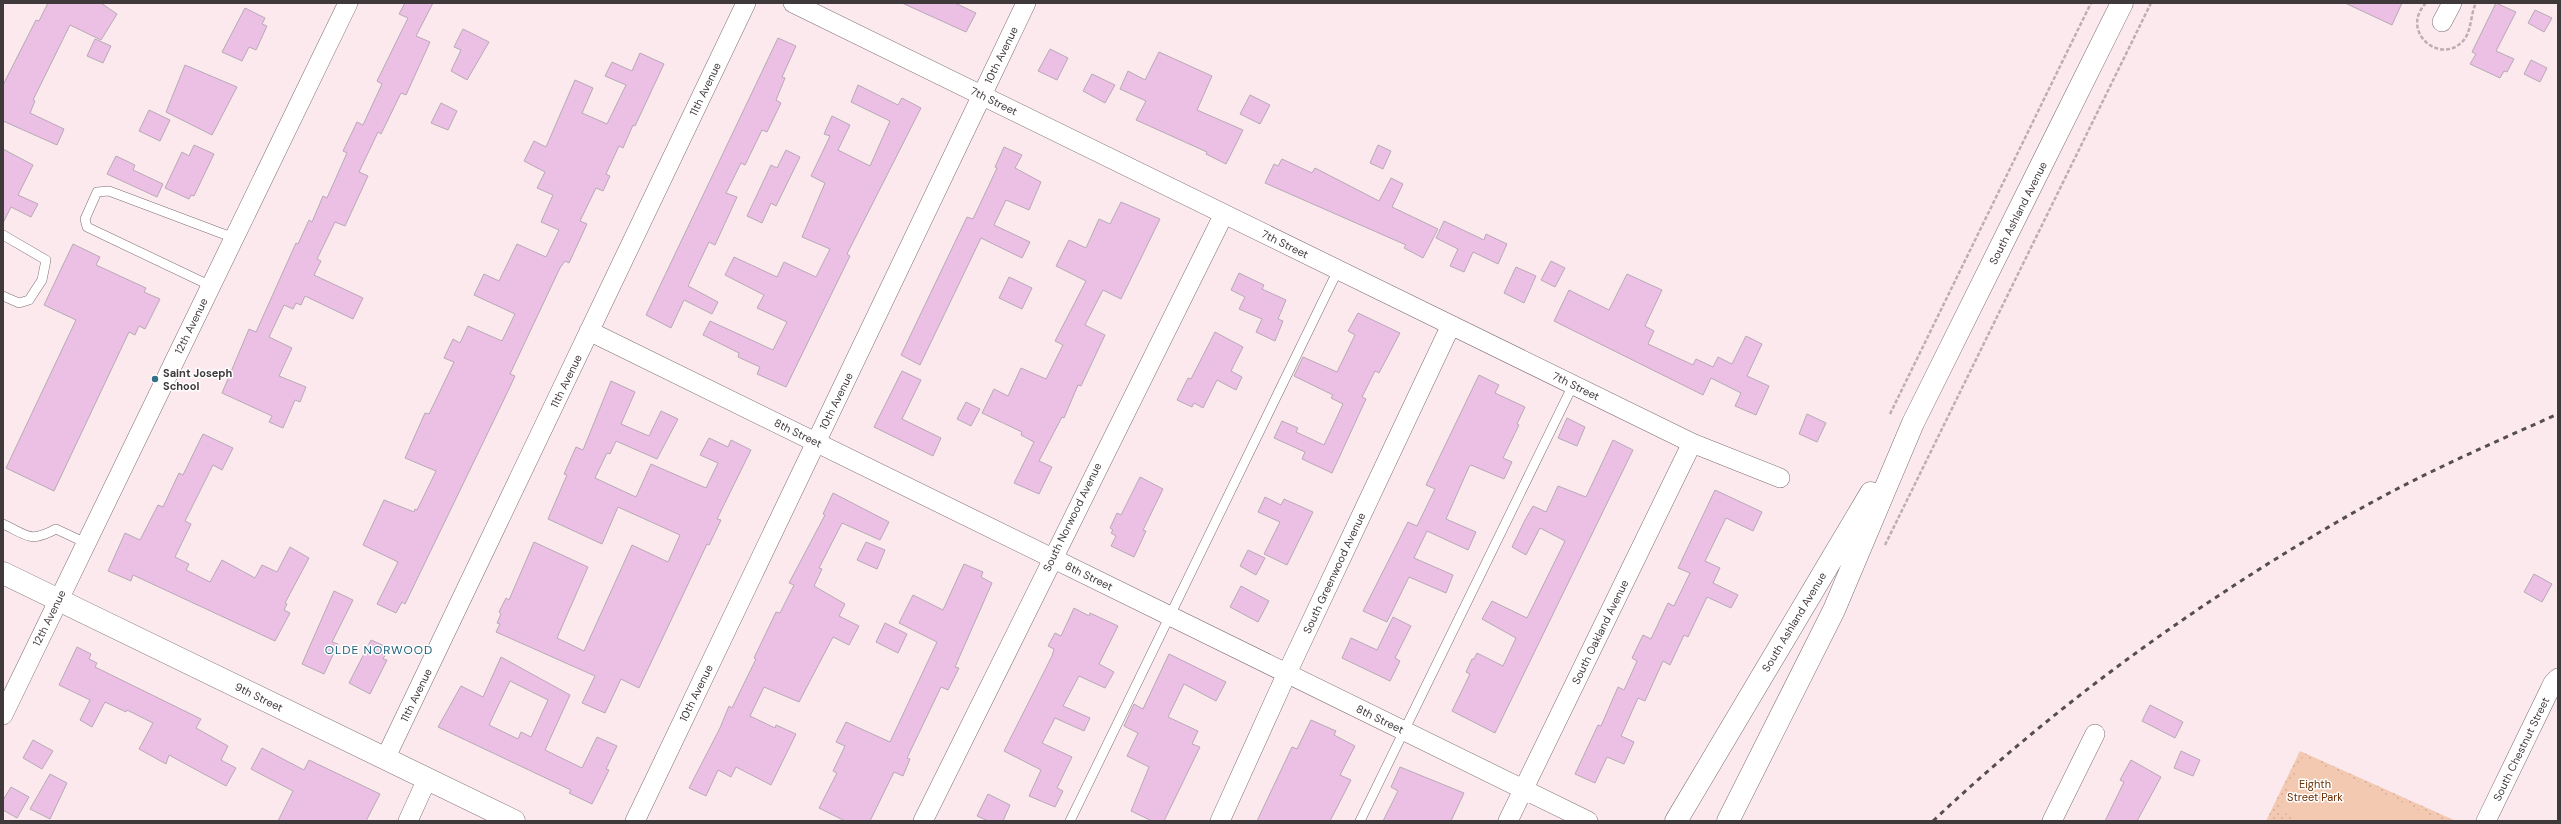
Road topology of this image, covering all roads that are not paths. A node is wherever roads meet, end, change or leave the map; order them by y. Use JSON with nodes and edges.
{"nodes":[{"id":1,"x":348,"y":3,"type":"edge"},
{"id":2,"x":746,"y":3,"type":"edge"},
{"id":3,"x":793,"y":3,"type":"edge"},
{"id":4,"x":1026,"y":3,"type":"edge"},
{"id":5,"x":2122,"y":3,"type":"edge"},
{"id":6,"x":2452,"y":3,"type":"edge"},
{"id":7,"x":2442,"y":22,"type":"dead end"},
{"id":8,"x":982,"y":95,"type":"junction"},
{"id":9,"x":1224,"y":214,"type":"junction"},
{"id":10,"x":3,"y":235,"type":"edge"},
{"id":11,"x":234,"y":238,"type":"junction"},
{"id":12,"x":1338,"y":270,"type":"junction"},
{"id":13,"x":211,"y":286,"type":"junction"},
{"id":14,"x":3,"y":296,"type":"edge"},
{"id":15,"x":1452,"y":325,"type":"junction"},
{"id":16,"x":589,"y":331,"type":"junction"},
{"id":17,"x":1574,"y":385,"type":"junction"},
{"id":18,"x":1913,"y":423,"type":"junction"},
{"id":19,"x":816,"y":442,"type":"junction"},
{"id":20,"x":1692,"y":443,"type":"junction"},
{"id":21,"x":1780,"y":478,"type":"dead end"},
{"id":22,"x":3,"y":524,"type":"edge"},
{"id":23,"x":86,"y":543,"type":"junction"},
{"id":24,"x":1052,"y":558,"type":"junction"},
{"id":25,"x":3,"y":573,"type":"edge"},
{"id":26,"x":58,"y":600,"type":"junction"},
{"id":27,"x":1170,"y":616,"type":"junction"},
{"id":28,"x":1287,"y":673,"type":"junction"},
{"id":29,"x":2558,"y":678,"type":"edge"},
{"id":30,"x":3,"y":715,"type":"edge"},
{"id":31,"x":1404,"y":730,"type":"junction"},
{"id":32,"x":2095,"y":734,"type":"dead end"},
{"id":33,"x":385,"y":759,"type":"junction"},
{"id":34,"x":427,"y":779,"type":"junction"},
{"id":35,"x":1523,"y":789,"type":"junction"},
{"id":36,"x":408,"y":821,"type":"edge"},
{"id":37,"x":514,"y":821,"type":"edge"},
{"id":38,"x":635,"y":821,"type":"edge"},
{"id":39,"x":923,"y":821,"type":"edge"},
{"id":40,"x":1070,"y":821,"type":"edge"},
{"id":41,"x":1220,"y":821,"type":"edge"},
{"id":42,"x":1360,"y":821,"type":"edge"},
{"id":43,"x":1508,"y":821,"type":"edge"},
{"id":44,"x":1588,"y":821,"type":"edge"},
{"id":45,"x":1676,"y":821,"type":"edge"},
{"id":46,"x":1728,"y":821,"type":"edge"},
{"id":47,"x":2052,"y":821,"type":"edge"},
{"id":48,"x":2486,"y":821,"type":"edge"}],
"edges":[{"from":1,"to":11,"type":"street","name":"12th Avenue"},
{"from":2,"to":16,"type":"street","name":"11th Avenue"},
{"from":3,"to":8,"type":"street","name":"7th Street"},
{"from":4,"to":8,"type":"street","name":"10th Avenue"},
{"from":5,"to":18,"type":"main road","name":"South Ashland Avenue"},
{"from":6,"to":7,"type":"street"},
{"from":8,"to":9,"type":"street","name":"7th Street"},
{"from":8,"to":19,"type":"street","name":"10th Avenue"},
{"from":9,"to":12,"type":"street","name":"7th Street"},
{"from":9,"to":24,"type":"street","name":"South Norwood Avenue"},
{"from":10,"to":14,"type":"lane"},
{"from":11,"to":13,"type":"street","name":"12th Avenue"},
{"from":11,"to":13,"type":"lane"},
{"from":12,"to":15,"type":"street","name":"7th Street"},
{"from":12,"to":27,"type":"lane"},
{"from":13,"to":23,"type":"street","name":"12th Avenue"},
{"from":15,"to":17,"type":"street","name":"7th Street"},
{"from":15,"to":28,"type":"street","name":"South Greenwood Avenue"},
{"from":16,"to":19,"type":"street","name":"8th Street"},
{"from":16,"to":33,"type":"street","name":"11th Avenue"},
{"from":17,"to":20,"type":"street","name":"7th Street"},
{"from":17,"to":31,"type":"lane"},
{"from":18,"to":45,"type":"main road","name":"South Ashland Avenue"},
{"from":18,"to":46,"type":"main road","name":"South Ashland Avenue"},
{"from":19,"to":24,"type":"street","name":"8th Street"},
{"from":19,"to":38,"type":"street","name":"10th Avenue"},
{"from":20,"to":21,"type":"street","name":"7th Street"},
{"from":20,"to":35,"type":"street","name":"South Oakland Avenue"},
{"from":22,"to":23,"type":"lane"},
{"from":23,"to":26,"type":"street","name":"12th Avenue"},
{"from":24,"to":27,"type":"street","name":"8th Street"},
{"from":24,"to":39,"type":"street","name":"South Norwood Avenue"},
{"from":25,"to":26,"type":"main road","name":"9th Street"},
{"from":26,"to":30,"type":"street","name":"12th Avenue"},
{"from":26,"to":33,"type":"main road","name":"9th Street"},
{"from":27,"to":28,"type":"street","name":"8th Street"},
{"from":27,"to":40,"type":"lane"},
{"from":28,"to":31,"type":"street","name":"8th Street"},
{"from":28,"to":41,"type":"street","name":"South Greenwood Avenue"},
{"from":29,"to":48,"type":"street","name":"South Chestnut Street"},
{"from":31,"to":35,"type":"street","name":"8th Street"},
{"from":31,"to":42,"type":"lane"},
{"from":32,"to":47,"type":"street"},
{"from":33,"to":34,"type":"main road","name":"9th Street"},
{"from":34,"to":36,"type":"street"},
{"from":34,"to":37,"type":"main road","name":"9th Street"},
{"from":35,"to":43,"type":"street","name":"South Oakland Avenue"},
{"from":35,"to":44,"type":"street","name":"8th Street"}]}
